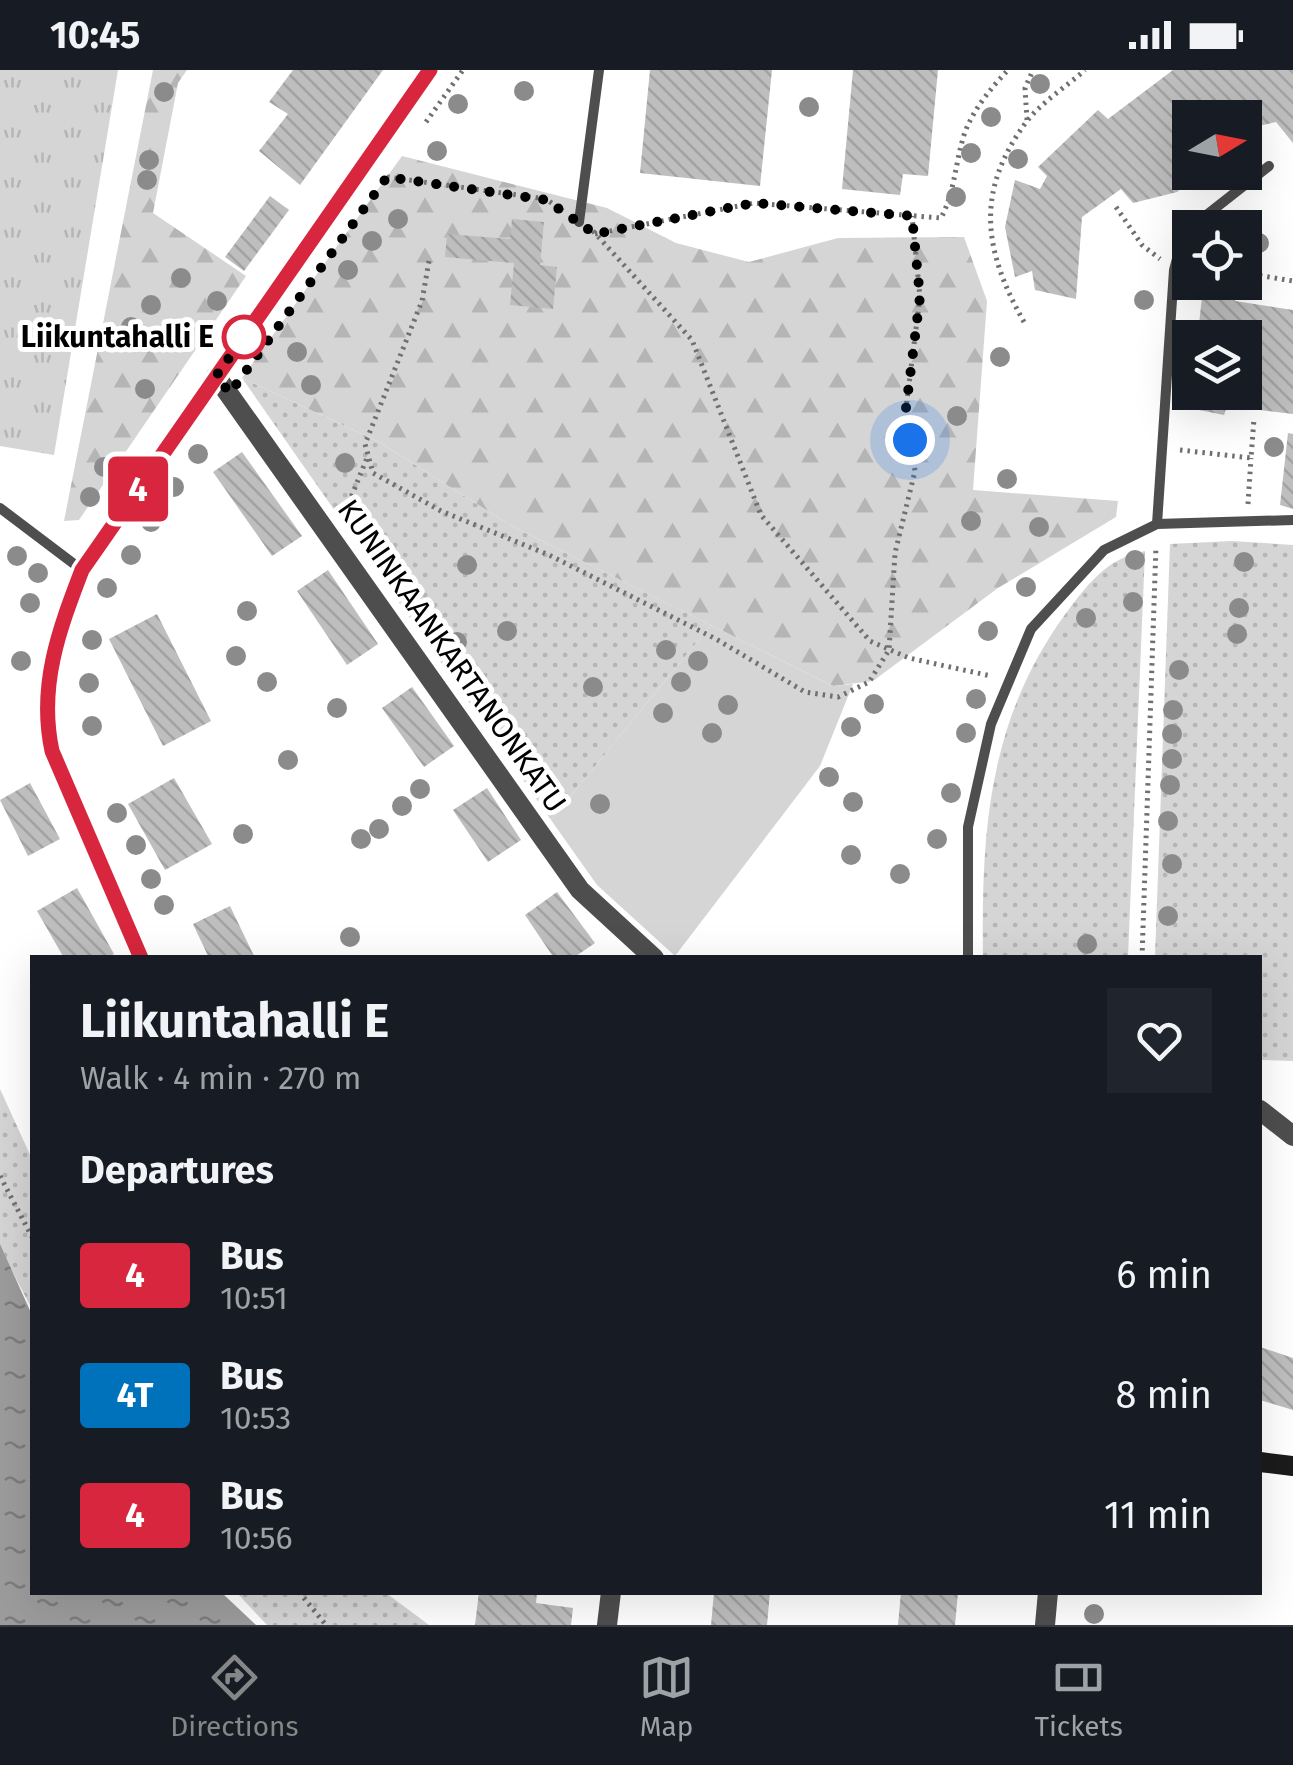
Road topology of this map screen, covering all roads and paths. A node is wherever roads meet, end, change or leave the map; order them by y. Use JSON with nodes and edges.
{"nodes":[{"id":1,"x":430,"y":70,"type":"edge"},
{"id":2,"x":463,"y":70,"type":"edge"},
{"id":3,"x":599,"y":70,"type":"edge"},
{"id":4,"x":1008,"y":70,"type":"edge"},
{"id":5,"x":1033,"y":70,"type":"edge"},
{"id":6,"x":1085,"y":70,"type":"edge"},
{"id":7,"x":1028,"y":120,"type":"junction"},
{"id":8,"x":423,"y":126,"type":"dead end"},
{"id":9,"x":394,"y":166,"type":"dead end"},
{"id":10,"x":1269,"y":166,"type":"dead end"},
{"id":11,"x":387,"y":177,"type":"junction"},
{"id":12,"x":376,"y":192,"type":"dead end"},
{"id":13,"x":1116,"y":206,"type":"dead end"},
{"id":14,"x":1213,"y":210,"type":"edge"},
{"id":15,"x":912,"y":216,"type":"junction"},
{"id":16,"x":579,"y":222,"type":"junction"},
{"id":17,"x":595,"y":234,"type":"junction"},
{"id":18,"x":429,"y":262,"type":"dead end"},
{"id":19,"x":1172,"y":268,"type":"edge"},
{"id":20,"x":1262,"y":276,"type":"edge"},
{"id":21,"x":1293,"y":281,"type":"edge"},
{"id":22,"x":1172,"y":300,"type":"edge"},
{"id":23,"x":1024,"y":322,"type":"dead end"},
{"id":24,"x":216,"y":376,"type":"junction"},
{"id":25,"x":1254,"y":420,"type":"dead end"},
{"id":26,"x":1162,"y":448,"type":"junction"},
{"id":27,"x":368,"y":457,"type":"junction"},
{"id":28,"x":1251,"y":458,"type":"junction"},
{"id":29,"x":0,"y":508,"type":"edge"},
{"id":30,"x":341,"y":520,"type":"dead end"},
{"id":31,"x":1247,"y":520,"type":"junction"},
{"id":32,"x":1293,"y":520,"type":"edge"},
{"id":33,"x":1157,"y":524,"type":"junction"},
{"id":34,"x":82,"y":570,"type":"junction"},
{"id":35,"x":889,"y":650,"type":"junction"},
{"id":36,"x":1008,"y":680,"type":"junction"},
{"id":37,"x":141,"y":955,"type":"edge"},
{"id":38,"x":651,"y":955,"type":"edge"},
{"id":39,"x":968,"y":955,"type":"edge"},
{"id":40,"x":1142,"y":955,"type":"edge"},
{"id":41,"x":1262,"y":1112,"type":"edge"},
{"id":42,"x":1293,"y":1136,"type":"edge"},
{"id":43,"x":0,"y":1176,"type":"edge"},
{"id":44,"x":30,"y":1233,"type":"edge"},
{"id":45,"x":1262,"y":1462,"type":"edge"},
{"id":46,"x":1293,"y":1466,"type":"edge"},
{"id":47,"x":301,"y":1595,"type":"edge"},
{"id":48,"x":611,"y":1595,"type":"edge"},
{"id":49,"x":1048,"y":1595,"type":"edge"},
{"id":50,"x":326,"y":1625,"type":"edge"},
{"id":51,"x":607,"y":1625,"type":"edge"},
{"id":52,"x":1045,"y":1625,"type":"edge"}],
"edges":[{"from":1,"to":24,"type":"street"},
{"from":2,"to":8,"type":"path"},
{"from":3,"to":16,"type":"lane"},
{"from":4,"to":15,"type":"path"},
{"from":5,"to":7,"type":"path"},
{"from":6,"to":7,"type":"path"},
{"from":7,"to":23,"type":"path"},
{"from":9,"to":11,"type":"path"},
{"from":10,"to":14,"type":"lane"},
{"from":11,"to":12,"type":"path"},
{"from":11,"to":16,"type":"path"},
{"from":13,"to":19,"type":"path"},
{"from":15,"to":17,"type":"path"},
{"from":15,"to":35,"type":"path"},
{"from":16,"to":17,"type":"path"},
{"from":17,"to":35,"type":"path"},
{"from":18,"to":27,"type":"path"},
{"from":20,"to":21,"type":"path"},
{"from":22,"to":26,"type":"lane"},
{"from":24,"to":34,"type":"street"},
{"from":24,"to":38,"type":"street","name":"KUNINKAANKARTANONKATU"},
{"from":25,"to":28,"type":"path"},
{"from":26,"to":28,"type":"path"},
{"from":26,"to":33,"type":"lane"},
{"from":27,"to":30,"type":"path"},
{"from":27,"to":35,"type":"path"},
{"from":28,"to":31,"type":"path"},
{"from":29,"to":34,"type":"lane"},
{"from":31,"to":32,"type":"lane"},
{"from":31,"to":33,"type":"lane"},
{"from":33,"to":36,"type":"lane"},
{"from":33,"to":40,"type":"path"},
{"from":34,"to":37,"type":"street"},
{"from":35,"to":36,"type":"path"},
{"from":36,"to":39,"type":"lane"},
{"from":41,"to":42,"type":"street"},
{"from":43,"to":44,"type":"path"},
{"from":45,"to":46,"type":"street"},
{"from":47,"to":50,"type":"path"},
{"from":48,"to":51,"type":"street"},
{"from":49,"to":52,"type":"street"}]}
